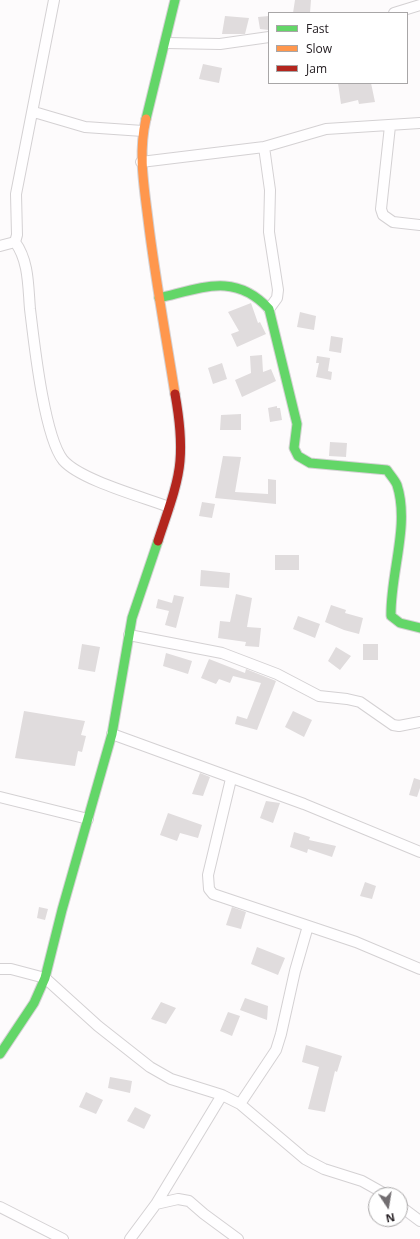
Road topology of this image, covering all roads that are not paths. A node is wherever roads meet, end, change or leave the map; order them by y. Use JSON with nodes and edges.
{"nodes":[{"id":1,"x":54,"y":0,"type":"edge"},
{"id":2,"x":175,"y":0,"type":"edge"},
{"id":3,"x":420,"y":5,"type":"edge"},
{"id":4,"x":397,"y":12,"type":"edge"},
{"id":5,"x":268,"y":37,"type":"edge"},
{"id":6,"x":166,"y":43,"type":"junction"},
{"id":7,"x":34,"y":112,"type":"junction"},
{"id":8,"x":420,"y":122,"type":"edge"},
{"id":9,"x":390,"y":126,"type":"junction"},
{"id":10,"x":143,"y":131,"type":"junction"},
{"id":11,"x":264,"y":147,"type":"junction"},
{"id":12,"x":141,"y":162,"type":"junction"},
{"id":13,"x":420,"y":225,"type":"edge"},
{"id":14,"x":15,"y":242,"type":"junction"},
{"id":15,"x":0,"y":246,"type":"edge"},
{"id":16,"x":159,"y":298,"type":"junction"},
{"id":17,"x":269,"y":310,"type":"junction"},
{"id":18,"x":169,"y":507,"type":"junction"},
{"id":19,"x":420,"y":628,"type":"edge"},
{"id":20,"x":129,"y":635,"type":"junction"},
{"id":21,"x":420,"y":722,"type":"edge"},
{"id":22,"x":112,"y":734,"type":"junction"},
{"id":23,"x":231,"y":778,"type":"junction"},
{"id":24,"x":0,"y":797,"type":"edge"},
{"id":25,"x":88,"y":819,"type":"junction"},
{"id":26,"x":420,"y":852,"type":"edge"},
{"id":27,"x":308,"y":926,"type":"junction"},
{"id":28,"x":0,"y":969,"type":"edge"},
{"id":29,"x":420,"y":969,"type":"edge"},
{"id":30,"x":45,"y":978,"type":"junction"},
{"id":31,"x":0,"y":1054,"type":"edge"},
{"id":32,"x":222,"y":1095,"type":"junction"},
{"id":33,"x":240,"y":1104,"type":"junction"},
{"id":34,"x":373,"y":1187,"type":"edge"},
{"id":35,"x":156,"y":1204,"type":"junction"},
{"id":36,"x":0,"y":1207,"type":"edge"},
{"id":37,"x":408,"y":1212,"type":"edge"},
{"id":38,"x":420,"y":1220,"type":"edge"},
{"id":39,"x":63,"y":1239,"type":"edge"},
{"id":40,"x":130,"y":1239,"type":"edge"},
{"id":41,"x":238,"y":1239,"type":"edge"}],
"edges":[{"from":1,"to":7,"type":"street"},
{"from":2,"to":6,"type":"street"},
{"from":3,"to":4,"type":"street"},
{"from":5,"to":6,"type":"street"},
{"from":6,"to":10,"type":"street"},
{"from":7,"to":10,"type":"street"},
{"from":7,"to":14,"type":"street"},
{"from":8,"to":9,"type":"street"},
{"from":9,"to":11,"type":"street"},
{"from":9,"to":13,"type":"street"},
{"from":10,"to":12,"type":"street"},
{"from":11,"to":12,"type":"street"},
{"from":11,"to":17,"type":"street"},
{"from":12,"to":16,"type":"street"},
{"from":14,"to":15,"type":"street"},
{"from":14,"to":18,"type":"street"},
{"from":16,"to":17,"type":"street"},
{"from":16,"to":18,"type":"street"},
{"from":17,"to":19,"type":"street"},
{"from":18,"to":20,"type":"street"},
{"from":20,"to":21,"type":"street"},
{"from":20,"to":22,"type":"street"},
{"from":22,"to":23,"type":"street"},
{"from":22,"to":25,"type":"street"},
{"from":23,"to":26,"type":"street"},
{"from":23,"to":27,"type":"street"},
{"from":24,"to":25,"type":"street"},
{"from":25,"to":30,"type":"street"},
{"from":27,"to":29,"type":"street"},
{"from":27,"to":33,"type":"street"},
{"from":28,"to":30,"type":"street"},
{"from":30,"to":31,"type":"street"},
{"from":30,"to":32,"type":"street"},
{"from":32,"to":33,"type":"street"},
{"from":32,"to":35,"type":"street"},
{"from":33,"to":34,"type":"street"},
{"from":35,"to":40,"type":"street"},
{"from":35,"to":41,"type":"street"},
{"from":36,"to":39,"type":"street"},
{"from":37,"to":38,"type":"street"}]}
